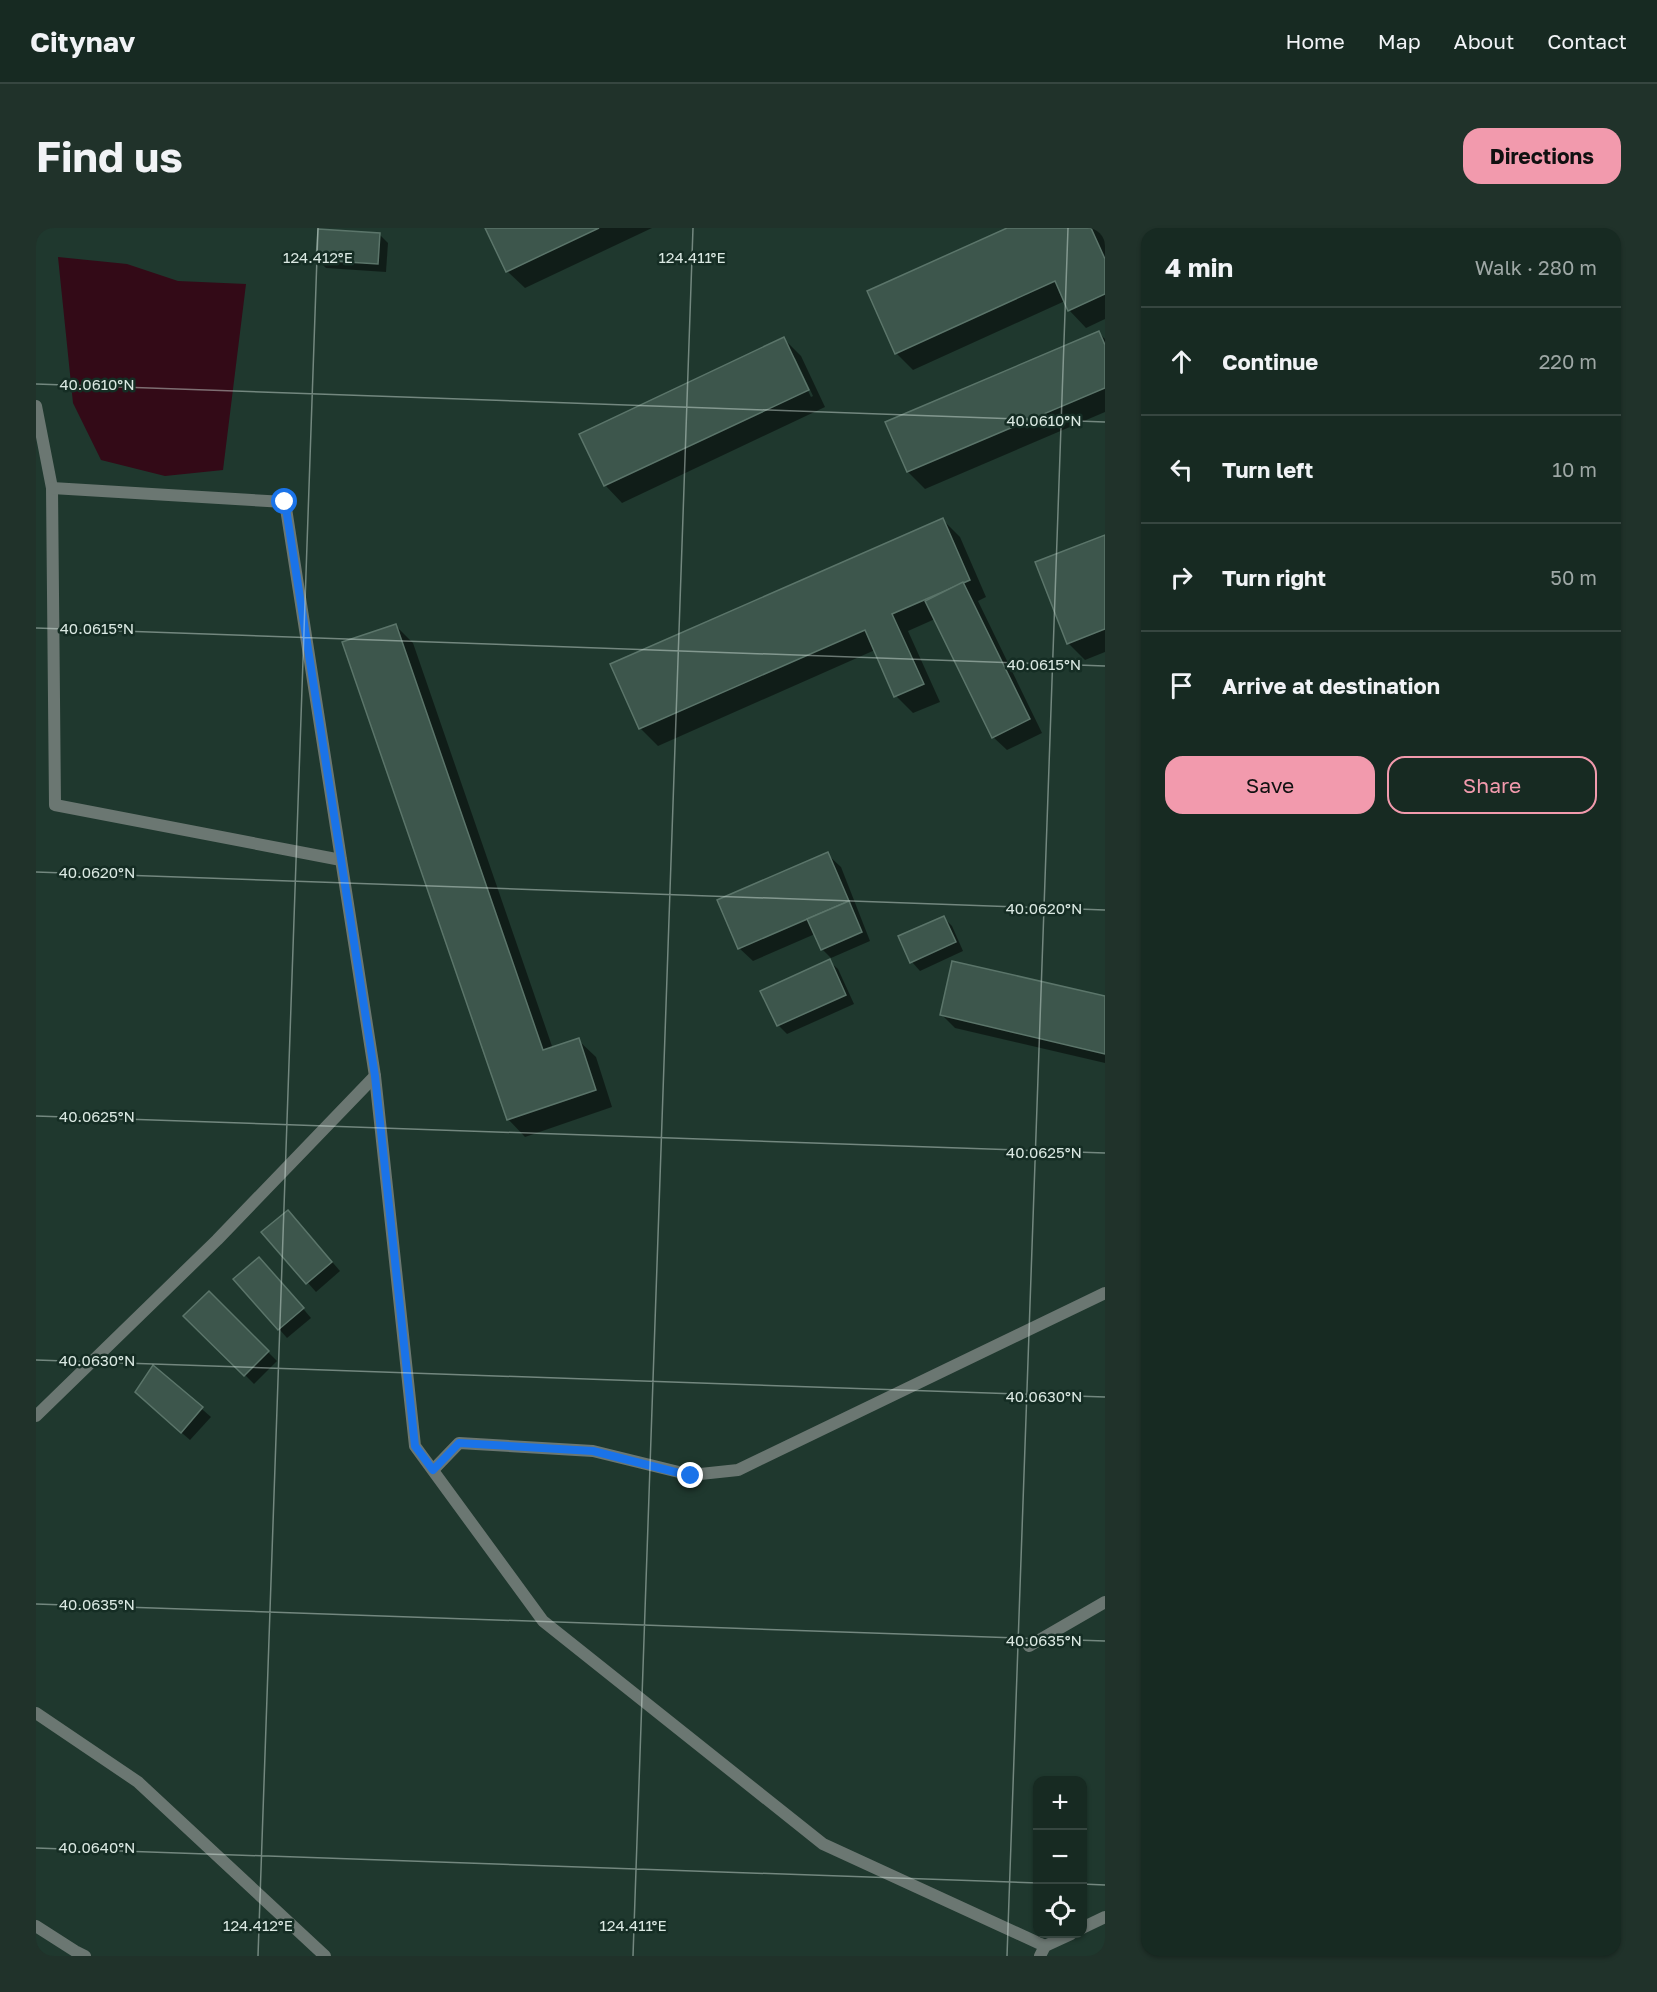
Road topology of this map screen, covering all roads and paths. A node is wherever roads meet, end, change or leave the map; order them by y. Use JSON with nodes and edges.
{"nodes":[{"id":1,"x":36,"y":406,"type":"edge"},
{"id":2,"x":52,"y":488,"type":"junction"},
{"id":3,"x":341,"y":860,"type":"junction"},
{"id":4,"x":375,"y":1076,"type":"junction"},
{"id":5,"x":1105,"y":1293,"type":"edge"},
{"id":6,"x":36,"y":1416,"type":"edge"},
{"id":7,"x":433,"y":1470,"type":"junction"},
{"id":8,"x":1105,"y":1602,"type":"edge"},
{"id":9,"x":1029,"y":1646,"type":"dead end"},
{"id":10,"x":36,"y":1713,"type":"edge"},
{"id":11,"x":1105,"y":1917,"type":"edge"},
{"id":12,"x":36,"y":1926,"type":"edge"},
{"id":13,"x":1087,"y":1926,"type":"edge"},
{"id":14,"x":1064,"y":1938,"type":"edge"},
{"id":15,"x":1042,"y":1951,"type":"edge"},
{"id":16,"x":86,"y":1956,"type":"edge"},
{"id":17,"x":325,"y":1956,"type":"edge"}],
"edges":[{"from":1,"to":2,"type":"street"},
{"from":2,"to":3,"type":"street"},
{"from":2,"to":3,"type":"street"},
{"from":3,"to":4,"type":"street"},
{"from":4,"to":6,"type":"street"},
{"from":4,"to":7,"type":"street"},
{"from":5,"to":7,"type":"street"},
{"from":7,"to":15,"type":"street"},
{"from":8,"to":9,"type":"street"},
{"from":10,"to":17,"type":"street"},
{"from":11,"to":13,"type":"street"},
{"from":12,"to":16,"type":"street"},
{"from":14,"to":15,"type":"street"}]}
